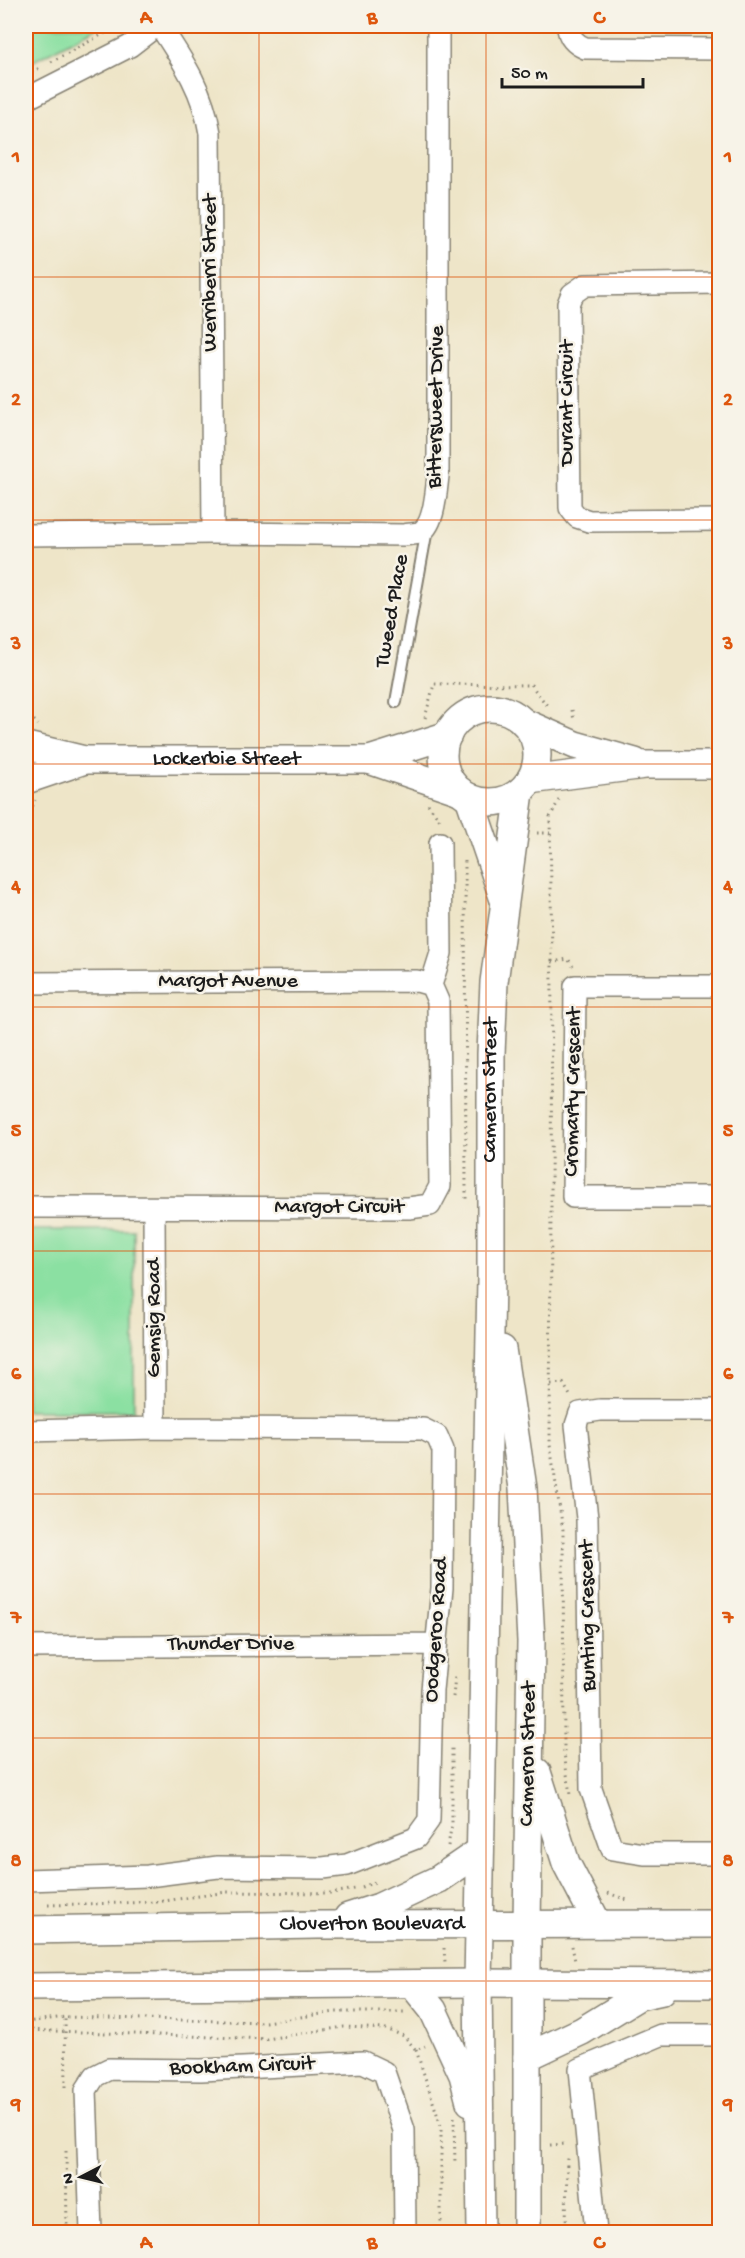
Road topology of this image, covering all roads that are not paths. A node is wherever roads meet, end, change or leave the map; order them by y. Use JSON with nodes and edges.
{"nodes":[{"id":1,"x":158,"y":26,"type":"edge"},
{"id":2,"x":438,"y":26,"type":"edge"},
{"id":3,"x":568,"y":26,"type":"edge"},
{"id":4,"x":720,"y":49,"type":"edge"},
{"id":5,"x":26,"y":99,"type":"edge"},
{"id":6,"x":720,"y":283,"type":"edge"},
{"id":7,"x":720,"y":520,"type":"edge"},
{"id":8,"x":428,"y":525,"type":"junction"},
{"id":9,"x":213,"y":533,"type":"junction"},
{"id":10,"x":26,"y":535,"type":"edge"},
{"id":11,"x":396,"y":702,"type":"dead end"},
{"id":12,"x":523,"y":722,"type":"junction"},
{"id":13,"x":448,"y":735,"type":"junction"},
{"id":14,"x":26,"y":745,"type":"edge"},
{"id":15,"x":85,"y":760,"type":"junction"},
{"id":16,"x":369,"y":760,"type":"junction"},
{"id":17,"x":645,"y":765,"type":"junction"},
{"id":18,"x":720,"y":765,"type":"edge"},
{"id":19,"x":27,"y":782,"type":"edge"},
{"id":20,"x":525,"y":786,"type":"junction"},
{"id":21,"x":464,"y":794,"type":"junction"},
{"id":22,"x":443,"y":836,"type":"road end"},
{"id":23,"x":506,"y":904,"type":"junction"},
{"id":24,"x":26,"y":983,"type":"edge"},
{"id":25,"x":431,"y":985,"type":"junction"},
{"id":26,"x":720,"y":986,"type":"edge"},
{"id":27,"x":720,"y":1197,"type":"edge"},
{"id":28,"x":26,"y":1206,"type":"edge"},
{"id":29,"x":154,"y":1208,"type":"junction"},
{"id":30,"x":491,"y":1279,"type":"junction"},
{"id":31,"x":720,"y":1410,"type":"edge"},
{"id":32,"x":155,"y":1428,"type":"junction"},
{"id":33,"x":26,"y":1431,"type":"edge"},
{"id":34,"x":436,"y":1644,"type":"junction"},
{"id":35,"x":26,"y":1647,"type":"edge"},
{"id":36,"x":529,"y":1742,"type":"junction"},
{"id":37,"x":480,"y":1851,"type":"junction"},
{"id":38,"x":720,"y":1854,"type":"edge"},
{"id":39,"x":26,"y":1880,"type":"edge"},
{"id":40,"x":598,"y":1924,"type":"junction"},
{"id":41,"x":720,"y":1924,"type":"edge"},
{"id":42,"x":318,"y":1925,"type":"junction"},
{"id":43,"x":479,"y":1925,"type":"junction"},
{"id":44,"x":527,"y":1925,"type":"junction"},
{"id":45,"x":26,"y":1930,"type":"edge"},
{"id":46,"x":478,"y":1983,"type":"junction"},
{"id":47,"x":412,"y":1984,"type":"junction"},
{"id":48,"x":526,"y":1984,"type":"junction"},
{"id":49,"x":690,"y":1984,"type":"junction"},
{"id":50,"x":720,"y":1984,"type":"edge"},
{"id":51,"x":26,"y":1987,"type":"edge"},
{"id":52,"x":720,"y":2035,"type":"edge"},
{"id":53,"x":527,"y":2057,"type":"junction"},
{"id":54,"x":480,"y":2138,"type":"junction"},
{"id":55,"x":91,"y":2232,"type":"edge"},
{"id":56,"x":405,"y":2232,"type":"edge"},
{"id":57,"x":481,"y":2232,"type":"edge"},
{"id":58,"x":527,"y":2232,"type":"edge"},
{"id":59,"x":596,"y":2232,"type":"edge"}],
"edges":[{"from":1,"to":5,"type":"street"},
{"from":1,"to":9,"type":"street","name":"Werriberri Street"},
{"from":2,"to":8,"type":"street","name":"Bittersweet Drive"},
{"from":3,"to":4,"type":"street"},
{"from":6,"to":7,"type":"street","name":"Durant Circuit"},
{"from":8,"to":9,"type":"street"},
{"from":8,"to":11,"type":"lane","name":"Tweed Place"},
{"from":9,"to":10,"type":"street"},
{"from":12,"to":13,"type":"street"},
{"from":12,"to":17,"type":"street"},
{"from":12,"to":20,"type":"street"},
{"from":13,"to":16,"type":"street"},
{"from":13,"to":21,"type":"street"},
{"from":14,"to":15,"type":"street"},
{"from":14,"to":19,"type":"street"},
{"from":15,"to":16,"type":"street","name":"Lockerbie Street"},
{"from":15,"to":19,"type":"street"},
{"from":16,"to":21,"type":"street"},
{"from":17,"to":18,"type":"street"},
{"from":17,"to":20,"type":"street"},
{"from":20,"to":21,"type":"street"},
{"from":20,"to":23,"type":"street","name":"Cameron Street"},
{"from":21,"to":23,"type":"street"},
{"from":22,"to":25,"type":"street"},
{"from":23,"to":30,"type":"street","name":"Cameron Street"},
{"from":24,"to":25,"type":"street","name":"Margot Avenue"},
{"from":25,"to":29,"type":"street","name":"Margot Circuit"},
{"from":26,"to":27,"type":"street","name":"Cromarty Crescent"},
{"from":28,"to":29,"type":"street","name":"Margot Circuit"},
{"from":29,"to":32,"type":"street","name":"Gemsig Road"},
{"from":30,"to":36,"type":"street","name":"Cameron Street"},
{"from":30,"to":37,"type":"street","name":"Cameron Street"},
{"from":31,"to":38,"type":"street","name":"Bunting Crescent"},
{"from":32,"to":33,"type":"street","name":"Oodgeroo Road"},
{"from":32,"to":34,"type":"street","name":"Oodgeroo Road"},
{"from":34,"to":35,"type":"street","name":"Thunder Drive"},
{"from":34,"to":39,"type":"street","name":"Oodgeroo Road"},
{"from":36,"to":40,"type":"street"},
{"from":36,"to":44,"type":"street","name":"Cameron Street"},
{"from":37,"to":42,"type":"street"},
{"from":37,"to":43,"type":"street","name":"Cameron Street"},
{"from":40,"to":41,"type":"street","name":"Cloverton Boulevard"},
{"from":40,"to":44,"type":"street","name":"Cloverton Boulevard"},
{"from":42,"to":43,"type":"street","name":"Cloverton Boulevard"},
{"from":42,"to":45,"type":"street","name":"Cloverton Boulevard"},
{"from":43,"to":44,"type":"street","name":"Cloverton Boulevard"},
{"from":43,"to":46,"type":"street","name":"Cameron Street"},
{"from":44,"to":48,"type":"street","name":"Cameron Street"},
{"from":46,"to":47,"type":"street"},
{"from":46,"to":48,"type":"street"},
{"from":46,"to":54,"type":"street","name":"Cameron Street"},
{"from":47,"to":51,"type":"street"},
{"from":47,"to":54,"type":"street"},
{"from":48,"to":49,"type":"street"},
{"from":48,"to":53,"type":"street","name":"Cameron Street"},
{"from":49,"to":50,"type":"street"},
{"from":49,"to":53,"type":"street"},
{"from":52,"to":59,"type":"street"},
{"from":53,"to":58,"type":"street","name":"Cameron Street"},
{"from":54,"to":57,"type":"street","name":"Cameron Street"},
{"from":55,"to":56,"type":"street","name":"Bookham Circuit"}]}
